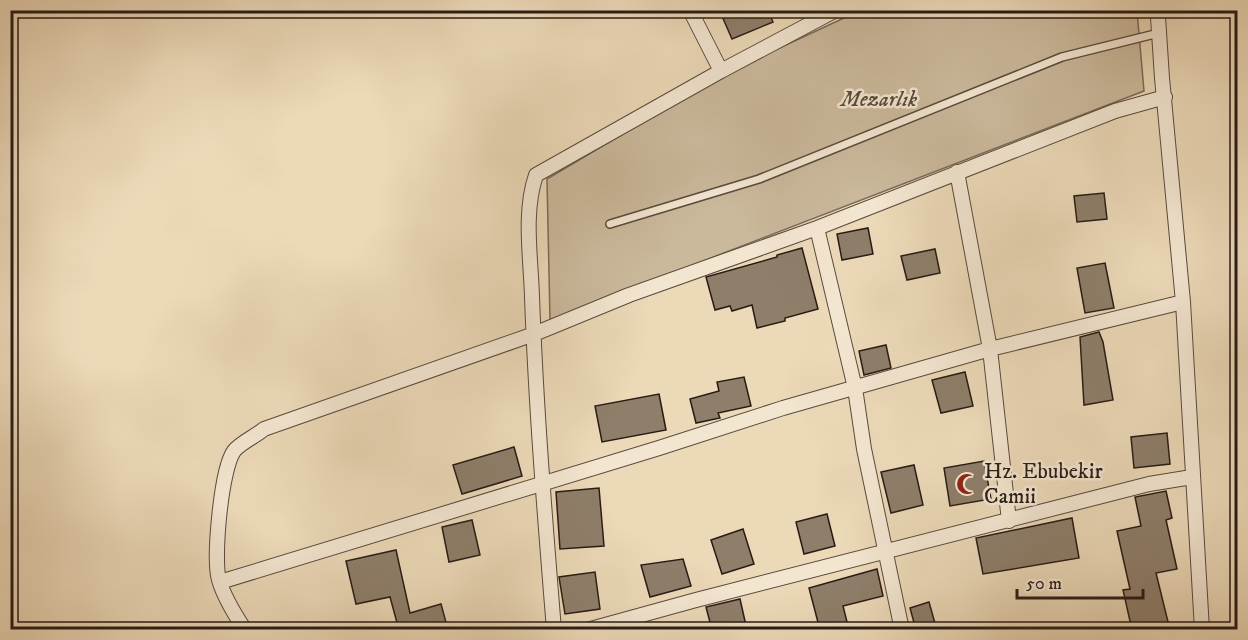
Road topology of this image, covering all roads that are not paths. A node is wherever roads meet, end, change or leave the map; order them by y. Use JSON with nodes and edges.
{"nodes":[{"id":1,"x":690,"y":10,"type":"edge"},
{"id":2,"x":836,"y":10,"type":"edge"},
{"id":3,"x":1160,"y":10,"type":"edge"},
{"id":4,"x":1159,"y":33,"type":"junction"},
{"id":5,"x":721,"y":71,"type":"junction"},
{"id":6,"x":1165,"y":97,"type":"junction"},
{"id":7,"x":957,"y":172,"type":"junction"},
{"id":8,"x":610,"y":224,"type":"dead end"},
{"id":9,"x":817,"y":228,"type":"junction"},
{"id":10,"x":1183,"y":302,"type":"junction"},
{"id":11,"x":534,"y":334,"type":"junction"},
{"id":12,"x":990,"y":349,"type":"junction"},
{"id":13,"x":855,"y":388,"type":"junction"},
{"id":14,"x":1192,"y":477,"type":"junction"},
{"id":15,"x":542,"y":482,"type":"junction"},
{"id":16,"x":1009,"y":521,"type":"junction"},
{"id":17,"x":885,"y":553,"type":"junction"},
{"id":18,"x":220,"y":582,"type":"junction"},
{"id":19,"x":245,"y":630,"type":"edge"},
{"id":20,"x":554,"y":630,"type":"edge"},
{"id":21,"x":587,"y":630,"type":"edge"},
{"id":22,"x":902,"y":630,"type":"edge"},
{"id":23,"x":1202,"y":630,"type":"edge"}],
"edges":[{"from":1,"to":5,"type":"street"},
{"from":2,"to":5,"type":"street"},
{"from":3,"to":4,"type":"street"},
{"from":4,"to":6,"type":"street"},
{"from":4,"to":8,"type":"lane"},
{"from":5,"to":11,"type":"street"},
{"from":6,"to":7,"type":"street"},
{"from":6,"to":10,"type":"street"},
{"from":7,"to":9,"type":"street"},
{"from":7,"to":12,"type":"street"},
{"from":9,"to":11,"type":"street"},
{"from":9,"to":13,"type":"street"},
{"from":10,"to":12,"type":"street"},
{"from":10,"to":14,"type":"street"},
{"from":11,"to":15,"type":"street"},
{"from":11,"to":18,"type":"street"},
{"from":12,"to":13,"type":"street"},
{"from":12,"to":16,"type":"street"},
{"from":13,"to":15,"type":"street"},
{"from":13,"to":17,"type":"street"},
{"from":14,"to":16,"type":"street"},
{"from":14,"to":23,"type":"street"},
{"from":15,"to":18,"type":"street"},
{"from":15,"to":20,"type":"street"},
{"from":16,"to":17,"type":"street"},
{"from":17,"to":21,"type":"street"},
{"from":17,"to":22,"type":"street"},
{"from":18,"to":19,"type":"street"}]}
